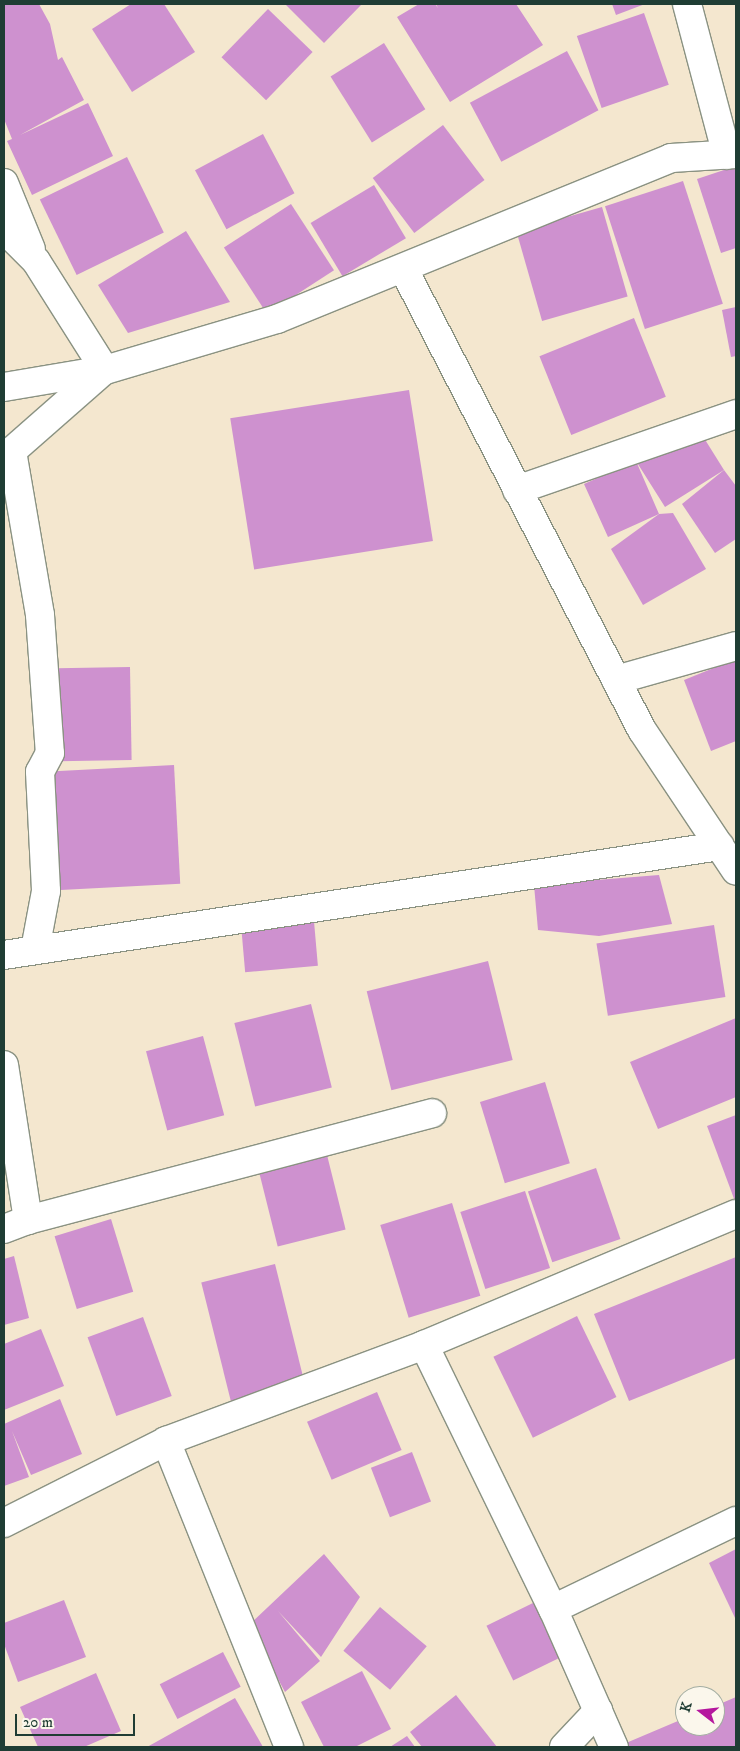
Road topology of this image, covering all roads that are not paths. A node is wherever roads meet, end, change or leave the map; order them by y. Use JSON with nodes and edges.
{"nodes":[{"id":1,"x":687,"y":4,"type":"edge"},
{"id":2,"x":732,"y":154,"type":"edge"},
{"id":3,"x":4,"y":183,"type":"edge"},
{"id":4,"x":4,"y":229,"type":"edge"},
{"id":5,"x":36,"y":261,"type":"junction"},
{"id":6,"x":403,"y":268,"type":"junction"},
{"id":7,"x":104,"y":370,"type":"junction"},
{"id":8,"x":4,"y":387,"type":"edge"},
{"id":9,"x":736,"y":414,"type":"edge"},
{"id":10,"x":8,"y":455,"type":"edge"},
{"id":11,"x":516,"y":490,"type":"junction"},
{"id":12,"x":736,"y":646,"type":"edge"},
{"id":13,"x":616,"y":680,"type":"junction"},
{"id":14,"x":720,"y":846,"type":"junction"},
{"id":15,"x":736,"y":871,"type":"edge"},
{"id":16,"x":35,"y":950,"type":"junction"},
{"id":17,"x":4,"y":955,"type":"edge"},
{"id":18,"x":4,"y":1065,"type":"edge"},
{"id":19,"x":432,"y":1113,"type":"dead end"},
{"id":20,"x":736,"y":1214,"type":"edge"},
{"id":21,"x":16,"y":1224,"type":"edge"},
{"id":22,"x":424,"y":1344,"type":"junction"},
{"id":23,"x":166,"y":1441,"type":"junction"},
{"id":24,"x":736,"y":1521,"type":"edge"},
{"id":25,"x":4,"y":1523,"type":"edge"},
{"id":26,"x":553,"y":1608,"type":"junction"},
{"id":27,"x":598,"y":1711,"type":"junction"},
{"id":28,"x":289,"y":1747,"type":"edge"},
{"id":29,"x":564,"y":1747,"type":"edge"},
{"id":30,"x":614,"y":1747,"type":"edge"}],
"edges":[{"from":1,"to":2,"type":"street"},
{"from":2,"to":6,"type":"street"},
{"from":3,"to":5,"type":"street"},
{"from":4,"to":5,"type":"street"},
{"from":5,"to":7,"type":"street"},
{"from":6,"to":7,"type":"street"},
{"from":6,"to":11,"type":"street"},
{"from":7,"to":8,"type":"street"},
{"from":7,"to":10,"type":"street"},
{"from":9,"to":11,"type":"street"},
{"from":10,"to":16,"type":"street"},
{"from":11,"to":13,"type":"street"},
{"from":12,"to":13,"type":"street"},
{"from":13,"to":14,"type":"street"},
{"from":14,"to":15,"type":"street"},
{"from":14,"to":16,"type":"street"},
{"from":16,"to":17,"type":"street"},
{"from":18,"to":21,"type":"street"},
{"from":19,"to":21,"type":"street"},
{"from":20,"to":22,"type":"street"},
{"from":22,"to":23,"type":"street"},
{"from":22,"to":26,"type":"street"},
{"from":23,"to":25,"type":"street"},
{"from":23,"to":28,"type":"street"},
{"from":24,"to":26,"type":"street"},
{"from":26,"to":27,"type":"street"},
{"from":27,"to":29,"type":"street"},
{"from":27,"to":30,"type":"street"}]}
